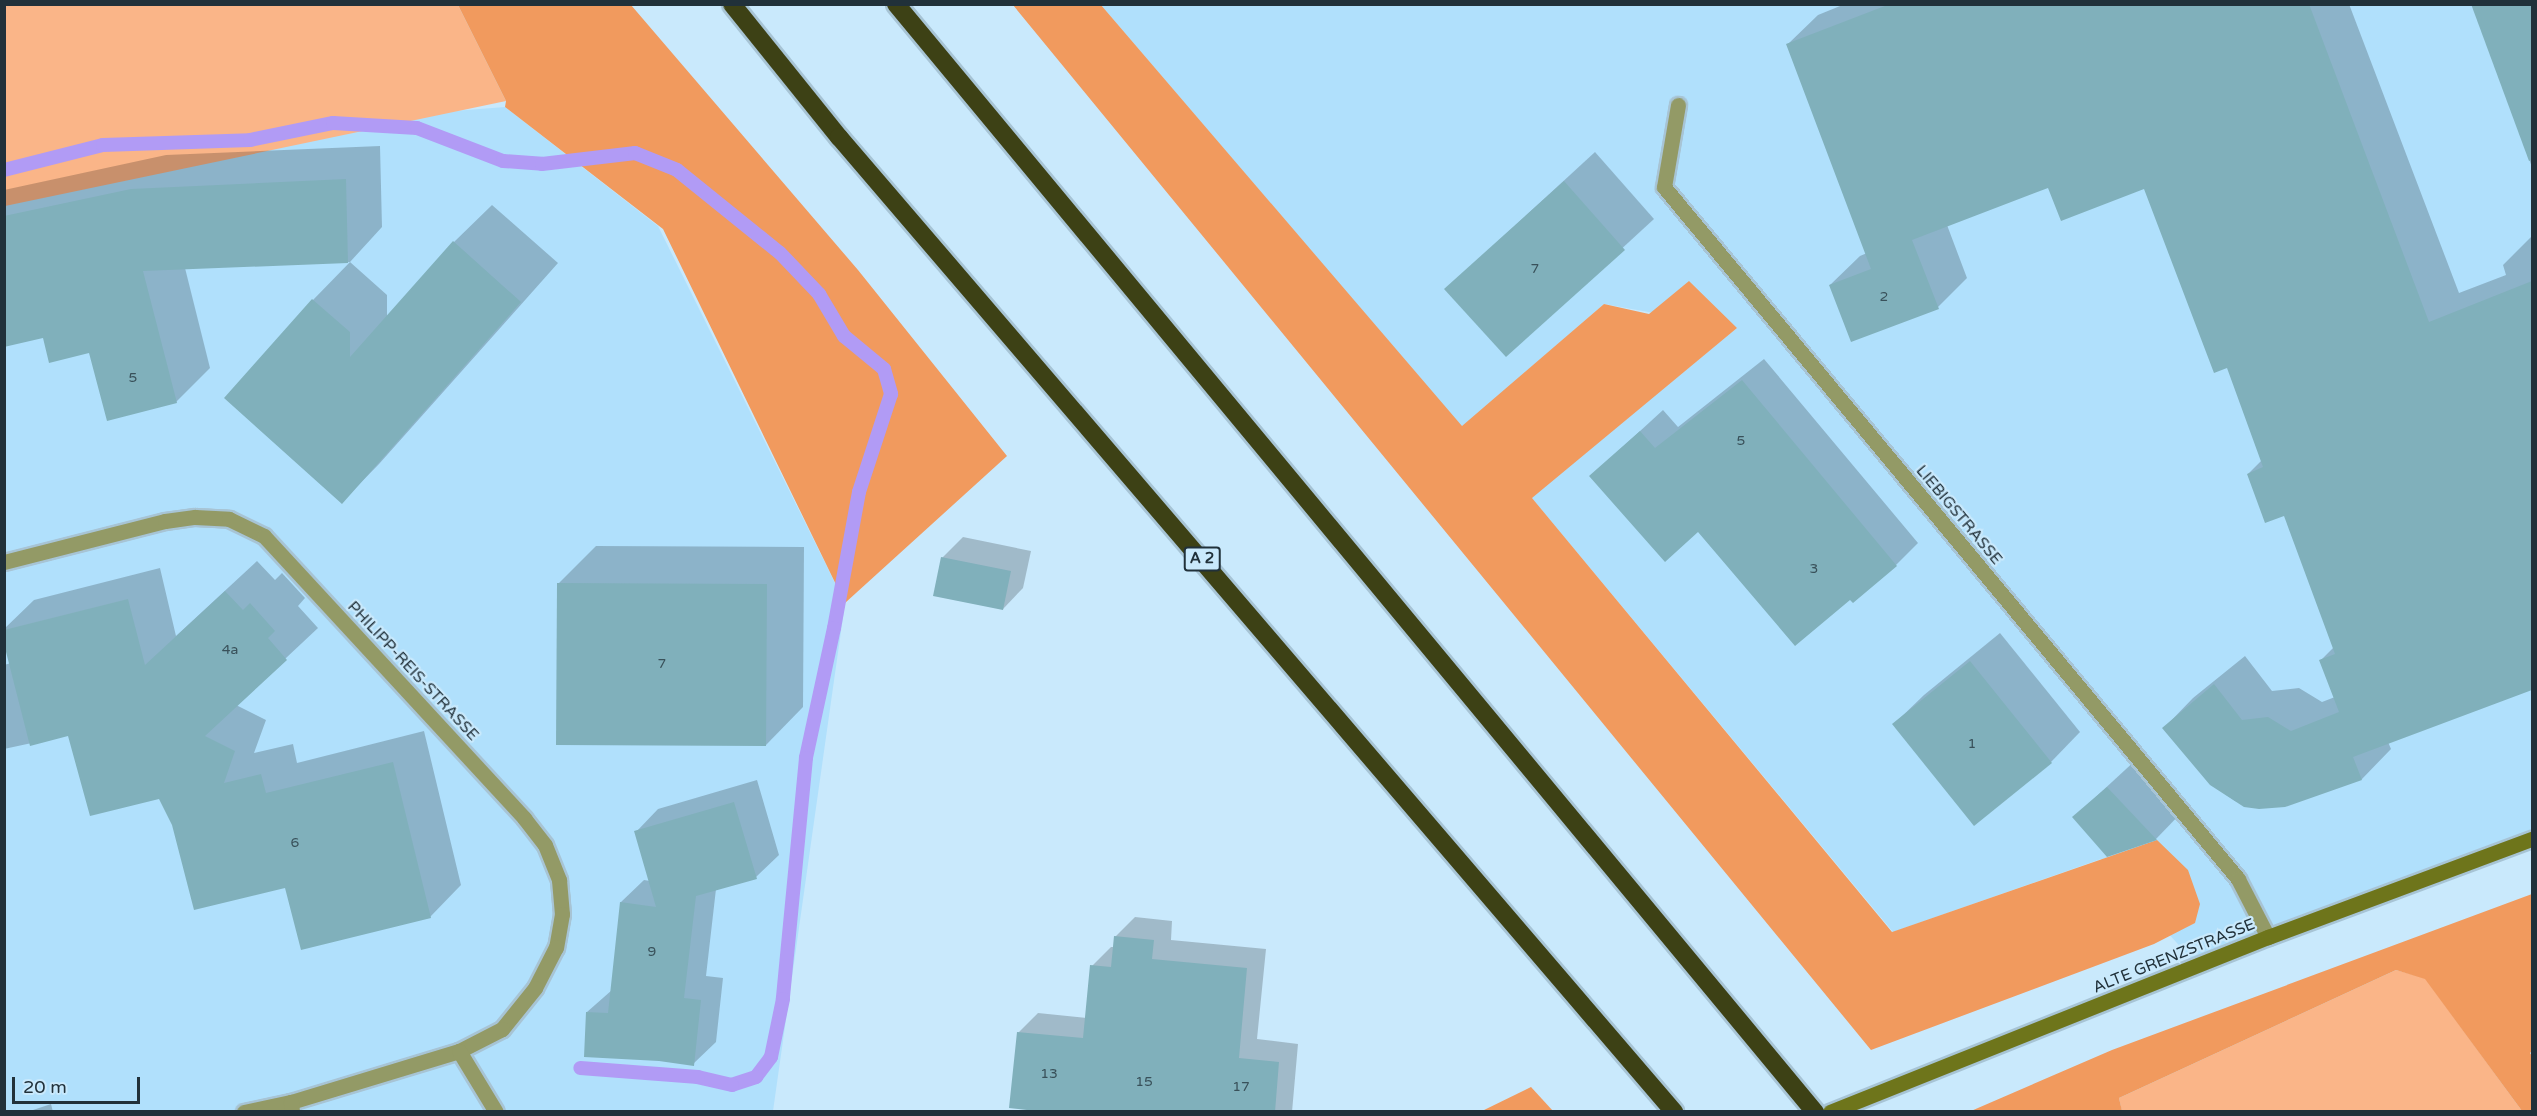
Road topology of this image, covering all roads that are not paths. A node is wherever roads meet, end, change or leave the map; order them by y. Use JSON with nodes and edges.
{"nodes":[{"id":1,"x":732,"y":4,"type":"edge"},
{"id":2,"x":896,"y":4,"type":"edge"},
{"id":3,"x":1678,"y":105,"type":"dead end"},
{"id":4,"x":4,"y":562,"type":"edge"},
{"id":5,"x":2532,"y":839,"type":"edge"},
{"id":6,"x":2268,"y":937,"type":"junction"},
{"id":7,"x":459,"y":1051,"type":"junction"},
{"id":8,"x":291,"y":1107,"type":"edge"},
{"id":9,"x":244,"y":1112,"type":"edge"},
{"id":10,"x":496,"y":1112,"type":"edge"},
{"id":11,"x":1674,"y":1112,"type":"edge"},
{"id":12,"x":1815,"y":1112,"type":"edge"},
{"id":13,"x":1830,"y":1112,"type":"edge"}],
"edges":[{"from":1,"to":11,"type":"highway","number":"A 2"},
{"from":2,"to":12,"type":"highway"},
{"from":3,"to":6,"type":"street","name":"LIEBIGSTRASSE"},
{"from":4,"to":7,"type":"street","name":"PHILIPP-REIS-STRASSE"},
{"from":5,"to":6,"type":"street","name":"ALTE GRENZSTRASSE"},
{"from":6,"to":13,"type":"street","name":"ALTE GRENZSTRASSE"},
{"from":7,"to":8,"type":"street","name":"PHILIPP-REIS-STRASSE"},
{"from":7,"to":10,"type":"street"},
{"from":8,"to":9,"type":"street","name":"PHILIPP-REIS-STRASSE"}]}
